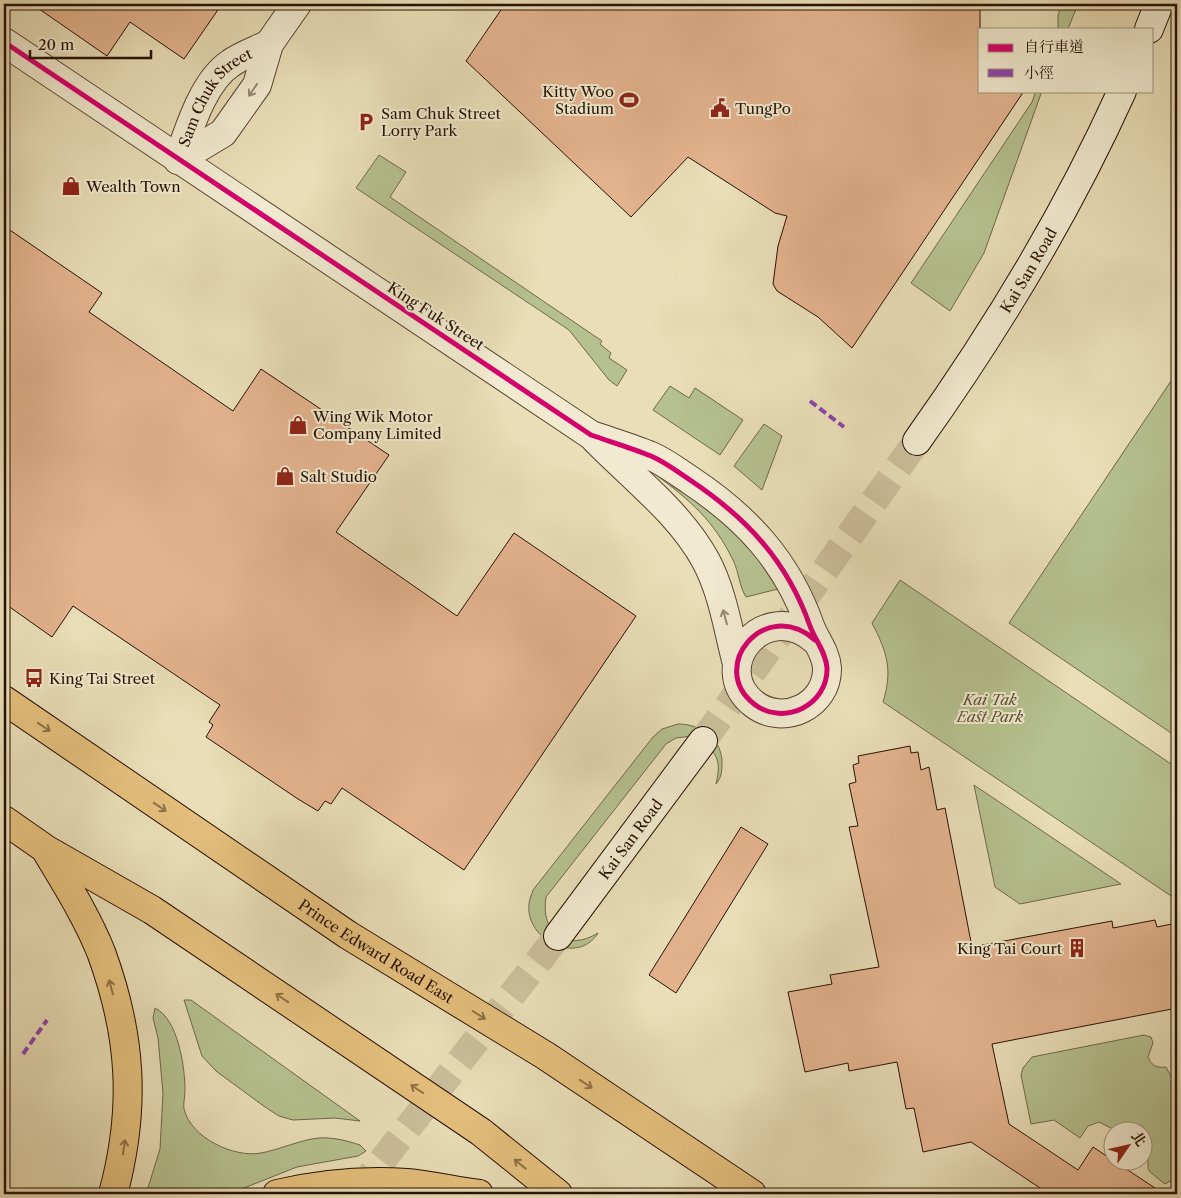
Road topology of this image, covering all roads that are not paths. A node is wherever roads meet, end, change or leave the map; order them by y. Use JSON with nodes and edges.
{"nodes":[{"id":1,"x":296,"y":4,"type":"edge"},
{"id":2,"x":1159,"y":4,"type":"edge"},
{"id":3,"x":1149,"y":28,"type":"edge"},
{"id":4,"x":4,"y":42,"type":"edge"},
{"id":5,"x":269,"y":44,"type":"junction"},
{"id":6,"x":1122,"y":92,"type":"edge"},
{"id":7,"x":178,"y":160,"type":"junction"},
{"id":8,"x":591,"y":435,"type":"junction"},
{"id":9,"x":917,"y":441,"type":"tunnel mouth"},
{"id":10,"x":815,"y":640,"type":"junction"},
{"id":11,"x":737,"y":664,"type":"junction"},
{"id":12,"x":4,"y":700,"type":"edge"},
{"id":13,"x":703,"y":741,"type":"tunnel mouth"},
{"id":14,"x":4,"y":820,"type":"edge"},
{"id":15,"x":47,"y":850,"type":"junction"},
{"id":16,"x":558,"y":936,"type":"tunnel mouth"},
{"id":17,"x":113,"y":1194,"type":"edge"},
{"id":18,"x":277,"y":1194,"type":"edge"},
{"id":19,"x":479,"y":1194,"type":"edge"},
{"id":20,"x":558,"y":1194,"type":"edge"},
{"id":21,"x":752,"y":1194,"type":"edge"}],
"edges":[{"from":1,"to":5,"type":"street","name":"Sam Chuk Street"},
{"from":2,"to":3,"type":"street"},
{"from":4,"to":7,"type":"street","name":"King Fuk Street"},
{"from":5,"to":7,"type":"street","name":"Sam Chuk Street","one_way":true},
{"from":5,"to":7,"type":"street","name":"Sam Chuk Street"},
{"from":6,"to":9,"type":"street","name":"Kai San Road"},
{"from":7,"to":8,"type":"street","name":"King Fuk Street"},
{"from":8,"to":10,"type":"street","name":"King Fuk Street"},
{"from":11,"to":8,"type":"street","name":"King Fuk Street","one_way":true},
{"from":10,"to":11,"type":"street"},
{"from":10,"to":11,"type":"street","name":"King Fuk Street"},
{"from":12,"to":21,"type":"main road","name":"Prince Edward Road East","one_way":true},
{"from":13,"to":16,"type":"street","name":"Kai San Road"},
{"from":14,"to":15,"type":"main road"},
{"from":17,"to":15,"type":"main road","one_way":true},
{"from":20,"to":15,"type":"main road","one_way":true},
{"from":18,"to":19,"type":"main road"}]}
